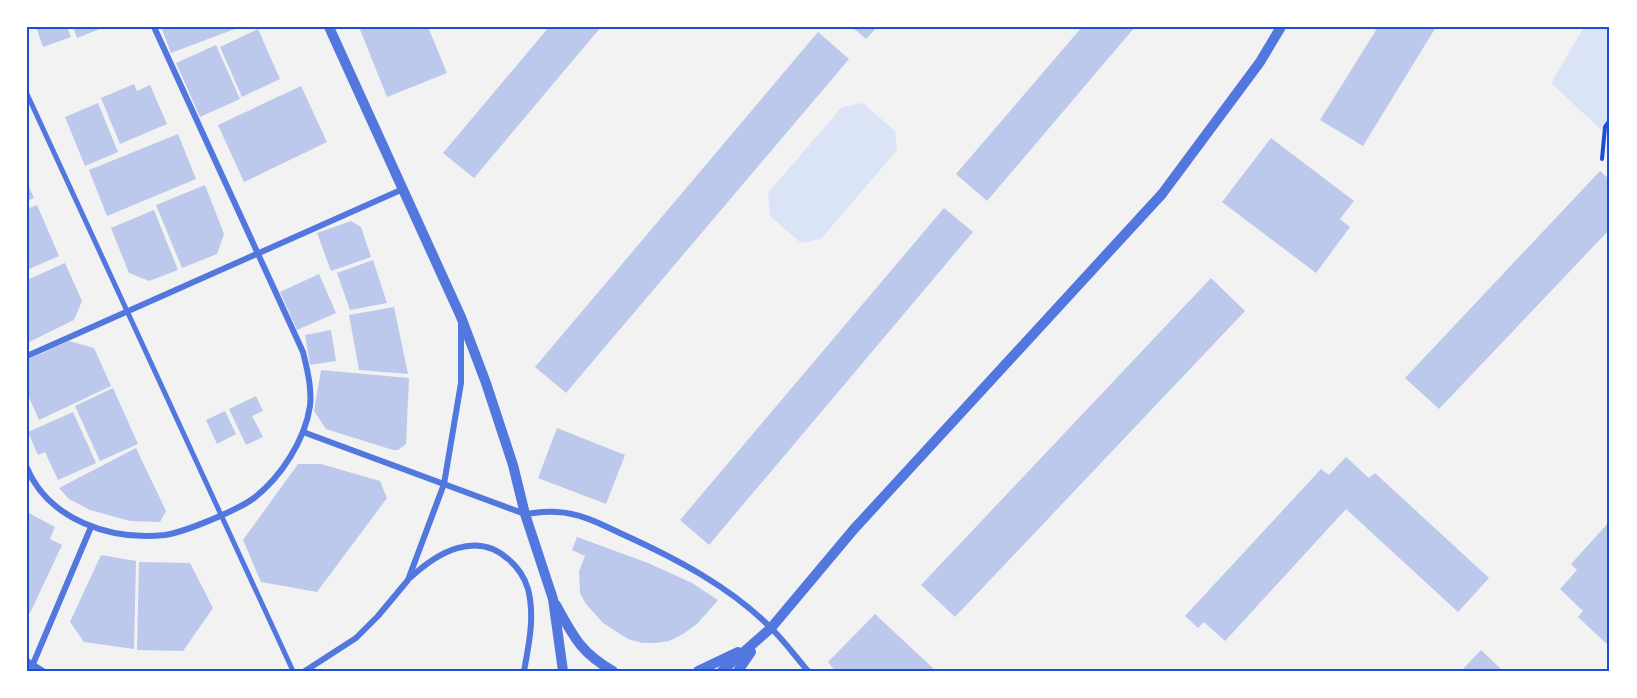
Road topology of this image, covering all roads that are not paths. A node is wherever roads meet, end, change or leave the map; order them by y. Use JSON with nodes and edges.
{"nodes":[{"id":1,"x":154,"y":27,"type":"edge"},
{"id":2,"x":329,"y":27,"type":"edge"},
{"id":3,"x":1281,"y":27,"type":"edge"},
{"id":4,"x":27,"y":94,"type":"edge"},
{"id":5,"x":403,"y":189,"type":"junction"},
{"id":6,"x":257,"y":254,"type":"junction"},
{"id":7,"x":127,"y":311,"type":"junction"},
{"id":8,"x":461,"y":317,"type":"junction"},
{"id":9,"x":27,"y":356,"type":"edge"},
{"id":10,"x":303,"y":432,"type":"junction"},
{"id":11,"x":27,"y":468,"type":"edge"},
{"id":12,"x":444,"y":484,"type":"junction"},
{"id":13,"x":525,"y":514,"type":"junction"},
{"id":14,"x":222,"y":515,"type":"junction"},
{"id":15,"x":91,"y":527,"type":"junction"},
{"id":16,"x":408,"y":580,"type":"junction"},
{"id":17,"x":553,"y":599,"type":"junction"},
{"id":18,"x":771,"y":628,"type":"junction"},
{"id":19,"x":757,"y":642,"type":"junction"},
{"id":20,"x":30,"y":666,"type":"edge"},
{"id":21,"x":43,"y":671,"type":"edge"},
{"id":22,"x":293,"y":671,"type":"edge"},
{"id":23,"x":304,"y":671,"type":"edge"},
{"id":24,"x":524,"y":671,"type":"edge"},
{"id":25,"x":563,"y":671,"type":"edge"},
{"id":26,"x":613,"y":671,"type":"edge"},
{"id":27,"x":698,"y":671,"type":"edge"},
{"id":28,"x":722,"y":671,"type":"edge"},
{"id":29,"x":738,"y":671,"type":"edge"},
{"id":30,"x":808,"y":671,"type":"edge"}],
"edges":[{"from":1,"to":6,"type":"street"},
{"from":2,"to":5,"type":"street"},
{"from":3,"to":18,"type":"street"},
{"from":4,"to":7,"type":"street"},
{"from":5,"to":6,"type":"street"},
{"from":5,"to":8,"type":"street"},
{"from":6,"to":7,"type":"street"},
{"from":6,"to":10,"type":"street"},
{"from":7,"to":9,"type":"street"},
{"from":7,"to":14,"type":"street"},
{"from":8,"to":12,"type":"street"},
{"from":8,"to":13,"type":"street"},
{"from":10,"to":12,"type":"street"},
{"from":10,"to":14,"type":"street"},
{"from":11,"to":15,"type":"street"},
{"from":12,"to":13,"type":"street"},
{"from":12,"to":16,"type":"street"},
{"from":13,"to":17,"type":"street"},
{"from":13,"to":18,"type":"street"},
{"from":14,"to":15,"type":"street"},
{"from":14,"to":22,"type":"street"},
{"from":15,"to":20,"type":"street"},
{"from":16,"to":23,"type":"street"},
{"from":16,"to":24,"type":"street"},
{"from":17,"to":25,"type":"street"},
{"from":17,"to":26,"type":"street"},
{"from":18,"to":19,"type":"street"},
{"from":18,"to":30,"type":"street"},
{"from":19,"to":27,"type":"street"},
{"from":19,"to":28,"type":"street"},
{"from":19,"to":29,"type":"street"},
{"from":20,"to":21,"type":"street"}]}
